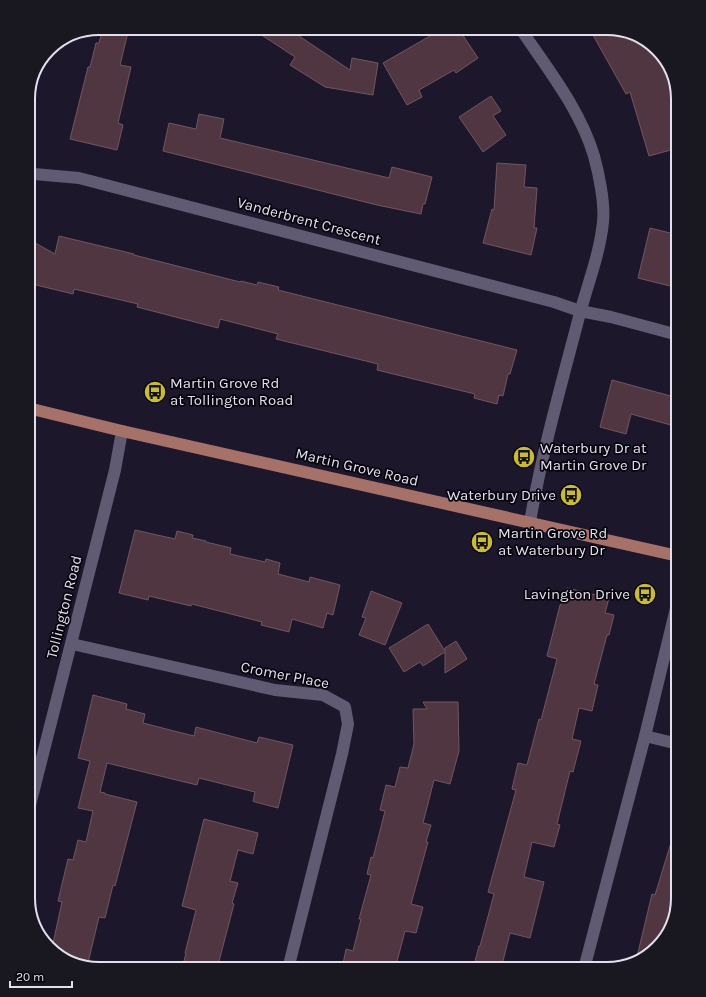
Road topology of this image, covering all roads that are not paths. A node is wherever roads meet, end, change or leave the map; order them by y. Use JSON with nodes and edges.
{"nodes":[{"id":1,"x":525,"y":35,"type":"edge"},
{"id":2,"x":35,"y":174,"type":"edge"},
{"id":3,"x":580,"y":311,"type":"junction"},
{"id":4,"x":671,"y":333,"type":"edge"},
{"id":5,"x":35,"y":410,"type":"edge"},
{"id":6,"x":122,"y":431,"type":"junction"},
{"id":7,"x":530,"y":522,"type":"junction"},
{"id":8,"x":671,"y":554,"type":"edge"},
{"id":9,"x":671,"y":629,"type":"edge"},
{"id":10,"x":72,"y":644,"type":"junction"},
{"id":11,"x":645,"y":736,"type":"junction"},
{"id":12,"x":671,"y":742,"type":"edge"},
{"id":13,"x":35,"y":786,"type":"edge"},
{"id":14,"x":290,"y":962,"type":"edge"},
{"id":15,"x":586,"y":962,"type":"edge"}],
"edges":[{"from":1,"to":3,"type":"street"},
{"from":2,"to":3,"type":"street","name":"Vanderbrent Crescent"},
{"from":3,"to":4,"type":"street","name":"Vanderbrent Crescent"},
{"from":3,"to":7,"type":"street"},
{"from":5,"to":6,"type":"main road","name":"Martin Grove Road"},
{"from":6,"to":7,"type":"main road","name":"Martin Grove Road"},
{"from":6,"to":10,"type":"street","name":"Tollington Road"},
{"from":7,"to":8,"type":"main road","name":"Martin Grove Road"},
{"from":9,"to":11,"type":"street"},
{"from":10,"to":13,"type":"street","name":"Tollington Road"},
{"from":10,"to":14,"type":"street","name":"Cromer Place"},
{"from":11,"to":12,"type":"street"},
{"from":11,"to":15,"type":"street"}]}
